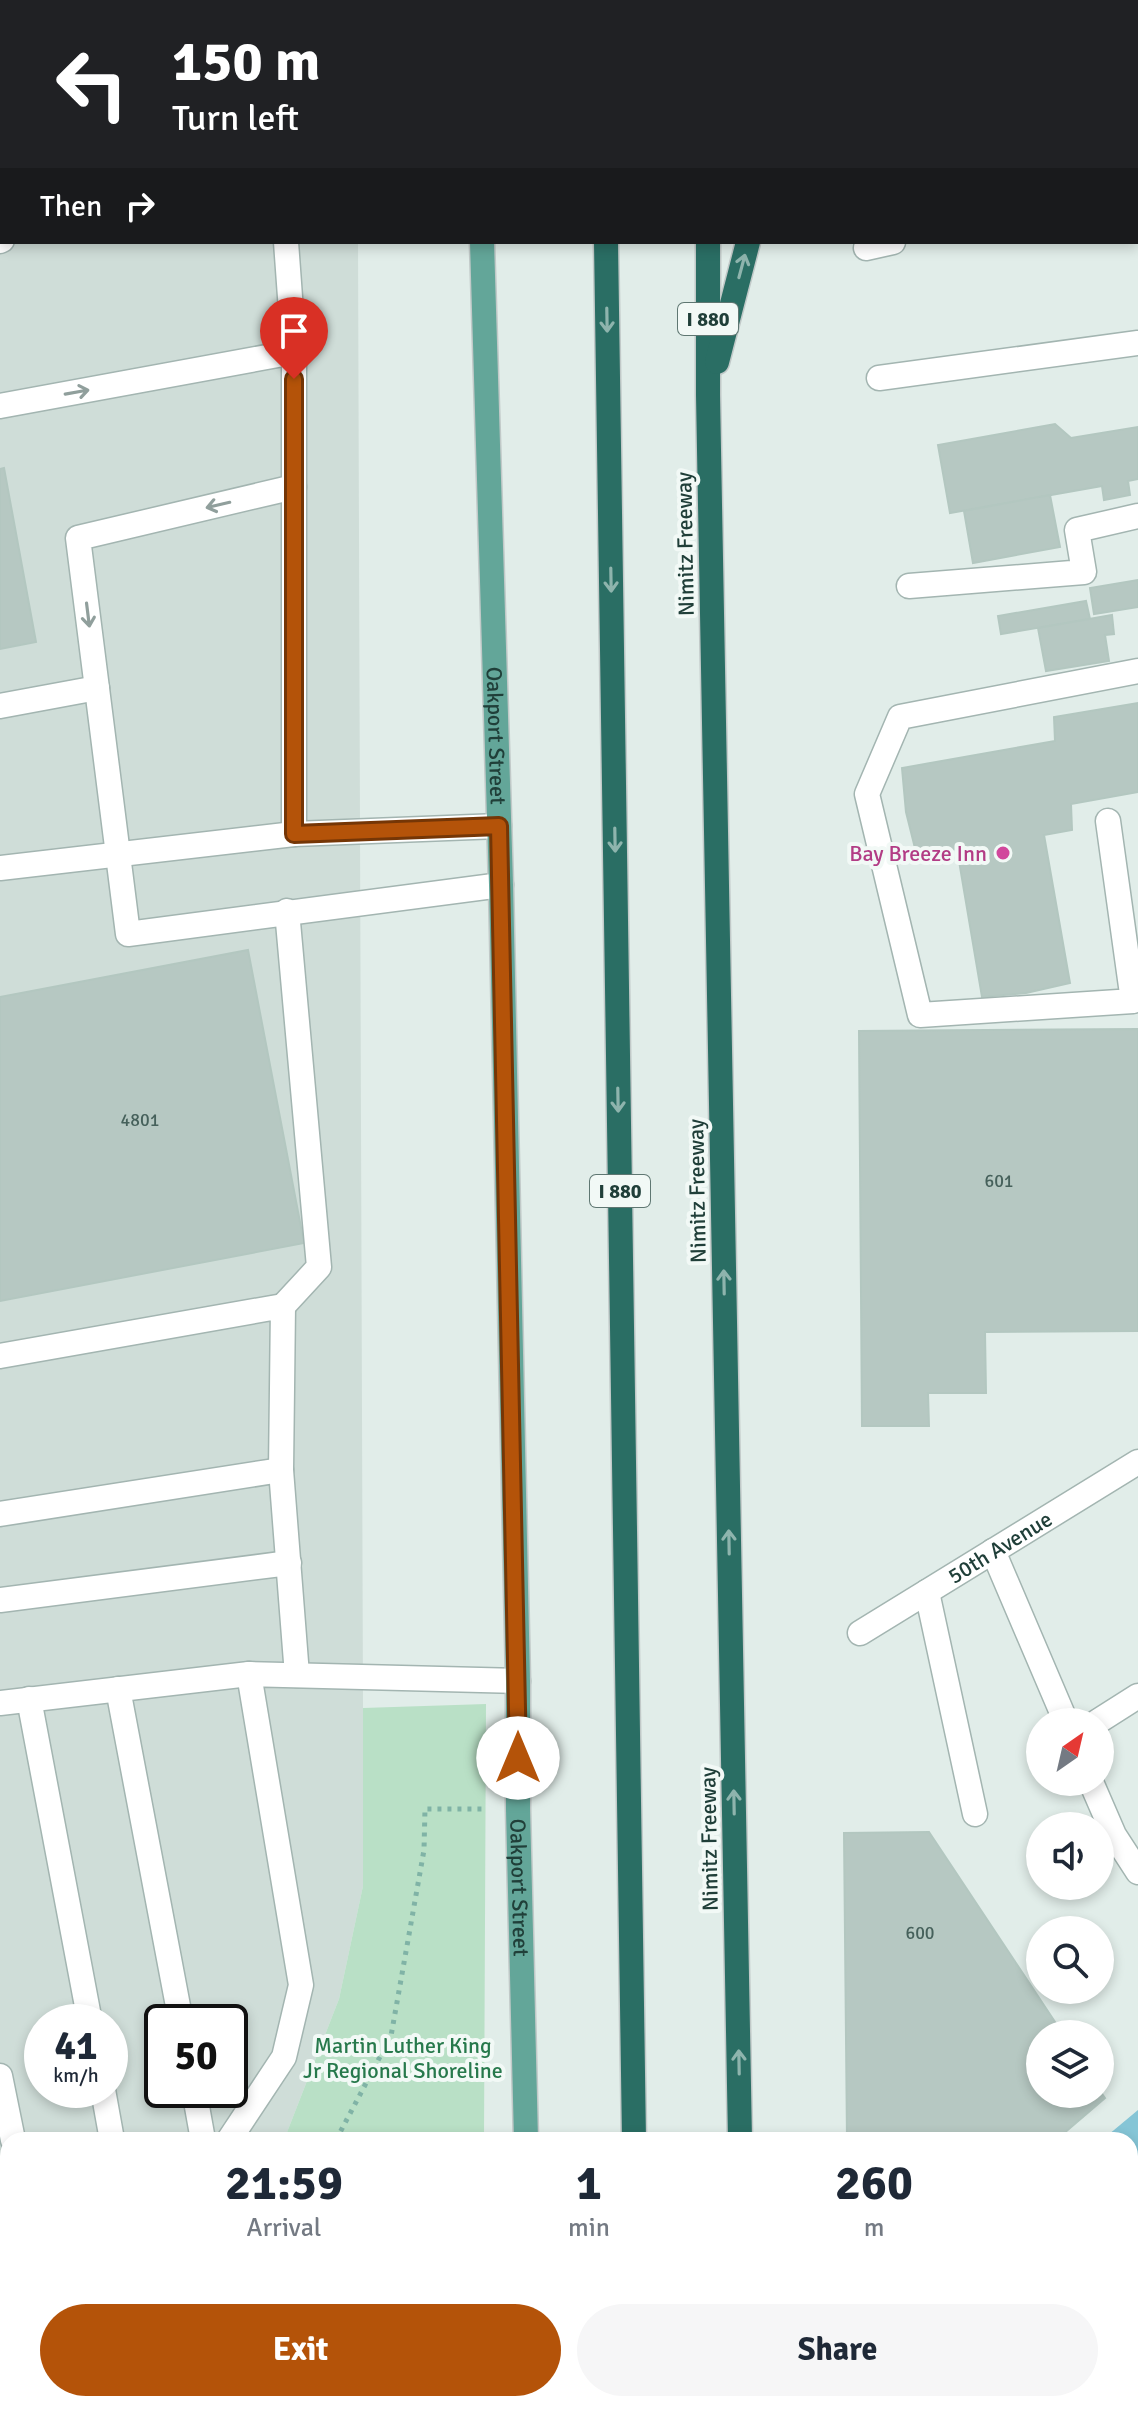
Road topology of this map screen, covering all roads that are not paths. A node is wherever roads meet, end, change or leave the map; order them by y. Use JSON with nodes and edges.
{"nodes":[{"id":1,"x":286,"y":244,"type":"edge"},
{"id":2,"x":482,"y":244,"type":"edge"},
{"id":3,"x":606,"y":244,"type":"edge"},
{"id":4,"x":708,"y":244,"type":"edge"},
{"id":5,"x":747,"y":244,"type":"edge"},
{"id":6,"x":884,"y":244,"type":"edge"},
{"id":7,"x":866,"y":248,"type":"dead end"},
{"id":8,"x":1138,"y":343,"type":"edge"},
{"id":9,"x":294,"y":352,"type":"junction"},
{"id":10,"x":879,"y":378,"type":"dead end"},
{"id":11,"x":708,"y":395,"type":"junction"},
{"id":12,"x":0,"y":406,"type":"edge"},
{"id":13,"x":294,"y":487,"type":"junction"},
{"id":14,"x":1138,"y":516,"type":"edge"},
{"id":15,"x":909,"y":586,"type":"dead end"},
{"id":16,"x":1138,"y":671,"type":"edge"},
{"id":17,"x":97,"y":688,"type":"junction"},
{"id":18,"x":0,"y":706,"type":"edge"},
{"id":19,"x":1108,"y":821,"type":"dead end"},
{"id":20,"x":499,"y":826,"type":"junction"},
{"id":21,"x":294,"y":834,"type":"junction"},
{"id":22,"x":118,"y":854,"type":"junction"},
{"id":23,"x":0,"y":868,"type":"edge"},
{"id":24,"x":501,"y":885,"type":"junction"},
{"id":25,"x":287,"y":911,"type":"junction"},
{"id":26,"x":1136,"y":1002,"type":"edge"},
{"id":27,"x":283,"y":1306,"type":"junction"},
{"id":28,"x":0,"y":1356,"type":"edge"},
{"id":29,"x":1138,"y":1462,"type":"edge"},
{"id":30,"x":281,"y":1470,"type":"junction"},
{"id":31,"x":0,"y":1514,"type":"edge"},
{"id":32,"x":993,"y":1551,"type":"junction"},
{"id":33,"x":289,"y":1563,"type":"junction"},
{"id":34,"x":927,"y":1592,"type":"junction"},
{"id":35,"x":0,"y":1600,"type":"edge"},
{"id":36,"x":860,"y":1633,"type":"dead end"},
{"id":37,"x":249,"y":1674,"type":"junction"},
{"id":38,"x":297,"y":1675,"type":"junction"},
{"id":39,"x":518,"y":1681,"type":"junction"},
{"id":40,"x":118,"y":1689,"type":"junction"},
{"id":41,"x":1138,"y":1696,"type":"edge"},
{"id":42,"x":29,"y":1699,"type":"junction"},
{"id":43,"x":0,"y":1703,"type":"edge"},
{"id":44,"x":1060,"y":1708,"type":"edge"},
{"id":45,"x":1114,"y":1711,"type":"edge"},
{"id":46,"x":1097,"y":1796,"type":"edge"},
{"id":47,"x":975,"y":1814,"type":"dead end"},
{"id":48,"x":1138,"y":1872,"type":"edge"},
{"id":49,"x":87,"y":2004,"type":"edge"},
{"id":50,"x":178,"y":2004,"type":"edge"},
{"id":51,"x":0,"y":2076,"type":"edge"},
{"id":52,"x":106,"y":2108,"type":"edge"},
{"id":53,"x":197,"y":2108,"type":"edge"},
{"id":54,"x":11,"y":2132,"type":"edge"},
{"id":55,"x":111,"y":2132,"type":"edge"},
{"id":56,"x":202,"y":2132,"type":"edge"},
{"id":57,"x":234,"y":2132,"type":"edge"},
{"id":58,"x":526,"y":2132,"type":"edge"},
{"id":59,"x":634,"y":2132,"type":"edge"},
{"id":60,"x":740,"y":2132,"type":"edge"}],
"edges":[{"from":1,"to":9,"type":"street"},
{"from":2,"to":20,"type":"main road","name":"Oakport Street"},
{"from":3,"to":59,"type":"highway","number":"I 880","one_way":true},
{"from":4,"to":11,"type":"highway","name":"Nimitz Freeway","number":"I 880"},
{"from":11,"to":5,"type":"highway","one_way":true},
{"from":6,"to":7,"type":"street"},
{"from":8,"to":10,"type":"street"},
{"from":12,"to":9,"type":"street","one_way":true},
{"from":9,"to":13,"type":"street"},
{"from":60,"to":11,"type":"highway","name":"Nimitz Freeway","number":"I 880","one_way":true},
{"from":13,"to":17,"type":"street","one_way":true},
{"from":13,"to":21,"type":"street"},
{"from":14,"to":15,"type":"street"},
{"from":16,"to":26,"type":"street"},
{"from":17,"to":18,"type":"street"},
{"from":17,"to":22,"type":"street"},
{"from":19,"to":26,"type":"street"},
{"from":20,"to":21,"type":"street"},
{"from":20,"to":24,"type":"main road","name":"Oakport Street"},
{"from":21,"to":22,"type":"street"},
{"from":22,"to":23,"type":"street"},
{"from":22,"to":25,"type":"street"},
{"from":24,"to":25,"type":"street"},
{"from":24,"to":39,"type":"main road","name":"Oakport Street"},
{"from":25,"to":27,"type":"street"},
{"from":27,"to":28,"type":"street"},
{"from":27,"to":30,"type":"street"},
{"from":29,"to":32,"type":"street","name":"50th Avenue"},
{"from":30,"to":31,"type":"street"},
{"from":30,"to":33,"type":"street"},
{"from":32,"to":34,"type":"street","name":"50th Avenue"},
{"from":32,"to":44,"type":"street"},
{"from":33,"to":35,"type":"street"},
{"from":33,"to":38,"type":"street"},
{"from":34,"to":36,"type":"street","name":"50th Avenue"},
{"from":34,"to":47,"type":"street"},
{"from":37,"to":38,"type":"street"},
{"from":37,"to":40,"type":"street"},
{"from":37,"to":57,"type":"street"},
{"from":38,"to":39,"type":"street"},
{"from":39,"to":58,"type":"main road","name":"Oakport Street"},
{"from":40,"to":42,"type":"street"},
{"from":40,"to":50,"type":"street"},
{"from":41,"to":45,"type":"street"},
{"from":42,"to":43,"type":"street"},
{"from":42,"to":49,"type":"street"},
{"from":46,"to":48,"type":"street"},
{"from":51,"to":54,"type":"street"},
{"from":52,"to":55,"type":"street"},
{"from":53,"to":56,"type":"street"}]}
